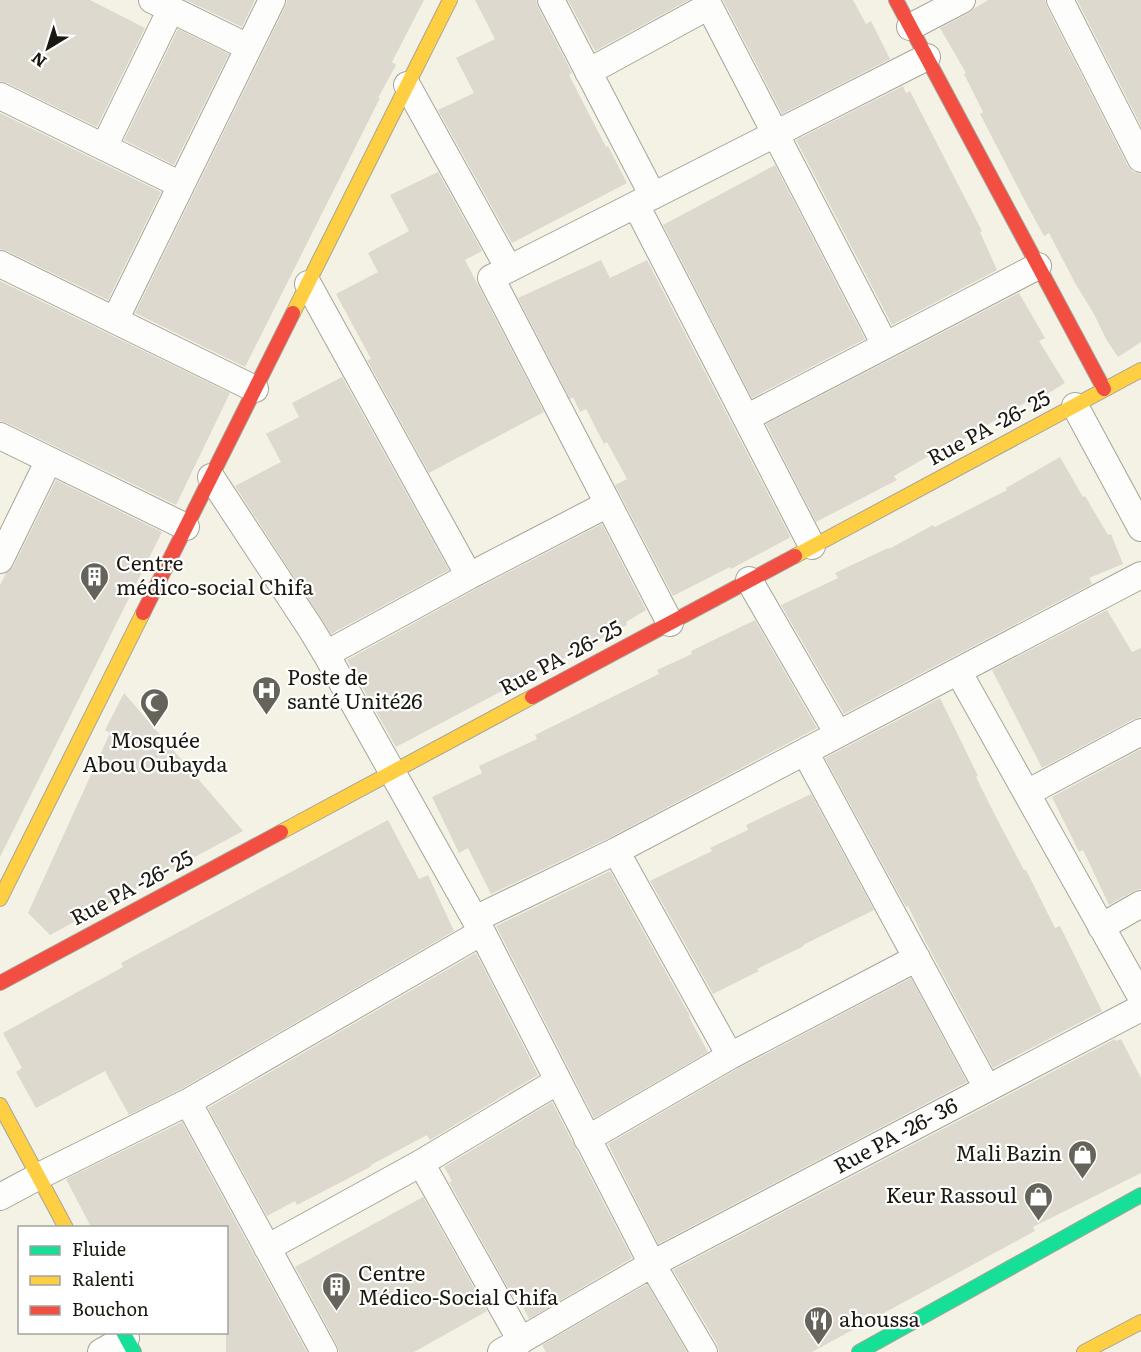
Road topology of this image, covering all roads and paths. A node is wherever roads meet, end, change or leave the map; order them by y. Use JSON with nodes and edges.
{"nodes":[{"id":1,"x":272,"y":0,"type":"edge"},
{"id":2,"x":450,"y":0,"type":"edge"},
{"id":3,"x":551,"y":0,"type":"edge"},
{"id":4,"x":896,"y":0,"type":"edge"},
{"id":5,"x":962,"y":0,"type":"edge"},
{"id":6,"x":1060,"y":0,"type":"edge"},
{"id":7,"x":707,"y":3,"type":"edge"},
{"id":8,"x":162,"y":5,"type":"edge"},
{"id":9,"x":910,"y":27,"type":"junction"},
{"id":10,"x":248,"y":47,"type":"junction"},
{"id":11,"x":927,"y":57,"type":"junction"},
{"id":12,"x":588,"y":72,"type":"junction"},
{"id":13,"x":407,"y":85,"type":"junction"},
{"id":14,"x":0,"y":96,"type":"edge"},
{"id":15,"x":776,"y":134,"type":"junction"},
{"id":16,"x":104,"y":147,"type":"junction"},
{"id":17,"x":1141,"y":159,"type":"edge"},
{"id":18,"x":181,"y":185,"type":"junction"},
{"id":19,"x":644,"y":200,"type":"junction"},
{"id":20,"x":0,"y":264,"type":"edge"},
{"id":21,"x":1038,"y":266,"type":"junction"},
{"id":22,"x":509,"y":269,"type":"junction"},
{"id":23,"x":308,"y":284,"type":"junction"},
{"id":24,"x":116,"y":321,"type":"junction"},
{"id":25,"x":885,"y":345,"type":"junction"},
{"id":26,"x":1141,"y":370,"type":"edge"},
{"id":27,"x":255,"y":389,"type":"junction"},
{"id":28,"x":1104,"y":390,"type":"junction"},
{"id":29,"x":1075,"y":405,"type":"junction"},
{"id":30,"x":746,"y":418,"type":"junction"},
{"id":31,"x":0,"y":436,"type":"edge"},
{"id":32,"x":49,"y":460,"type":"junction"},
{"id":33,"x":211,"y":477,"type":"junction"},
{"id":34,"x":608,"y":504,"type":"junction"},
{"id":35,"x":186,"y":527,"type":"junction"},
{"id":36,"x":1141,"y":528,"type":"edge"},
{"id":37,"x":812,"y":546,"type":"junction"},
{"id":38,"x":0,"y":560,"type":"edge"},
{"id":39,"x":1141,"y":575,"type":"edge"},
{"id":40,"x":469,"y":576,"type":"junction"},
{"id":41,"x":749,"y":580,"type":"junction"},
{"id":42,"x":670,"y":623,"type":"junction"},
{"id":43,"x":326,"y":654,"type":"junction"},
{"id":44,"x":958,"y":671,"type":"junction"},
{"id":45,"x":1141,"y":732,"type":"edge"},
{"id":46,"x":838,"y":734,"type":"junction"},
{"id":47,"x":805,"y":752,"type":"junction"},
{"id":48,"x":392,"y":772,"type":"junction"},
{"id":49,"x":1027,"y":793,"type":"junction"},
{"id":50,"x":616,"y":851,"type":"junction"},
{"id":51,"x":0,"y":899,"type":"edge"},
{"id":52,"x":1141,"y":904,"type":"edge"},
{"id":53,"x":479,"y":925,"type":"junction"},
{"id":54,"x":1101,"y":927,"type":"junction"},
{"id":55,"x":917,"y":958,"type":"junction"},
{"id":56,"x":0,"y":983,"type":"edge"},
{"id":57,"x":1141,"y":997,"type":"edge"},
{"id":58,"x":1141,"y":1008,"type":"edge"},
{"id":59,"x":730,"y":1056,"type":"junction"},
{"id":60,"x":558,"y":1081,"type":"junction"},
{"id":61,"x":987,"y":1088,"type":"junction"},
{"id":62,"x":188,"y":1102,"type":"junction"},
{"id":63,"x":0,"y":1105,"type":"edge"},
{"id":64,"x":587,"y":1139,"type":"junction"},
{"id":65,"x":421,"y":1164,"type":"junction"},
{"id":66,"x":39,"y":1176,"type":"junction"},
{"id":67,"x":1141,"y":1195,"type":"edge"},
{"id":68,"x":0,"y":1197,"type":"edge"},
{"id":69,"x":65,"y":1226,"type":"edge"},
{"id":70,"x":267,"y":1248,"type":"junction"},
{"id":71,"x":652,"y":1264,"type":"junction"},
{"id":72,"x":1141,"y":1322,"type":"edge"},
{"id":73,"x":128,"y":1341,"type":"edge"},
{"id":74,"x":511,"y":1346,"type":"edge"},
{"id":75,"x":101,"y":1352,"type":"edge"},
{"id":76,"x":324,"y":1352,"type":"edge"},
{"id":77,"x":704,"y":1352,"type":"edge"},
{"id":78,"x":859,"y":1352,"type":"edge"},
{"id":79,"x":1084,"y":1352,"type":"edge"}],
"edges":[{"from":1,"to":10,"type":"street"},
{"from":2,"to":13,"type":"main road"},
{"from":3,"to":12,"type":"street"},
{"from":4,"to":9,"type":"main road"},
{"from":5,"to":9,"type":"street"},
{"from":6,"to":17,"type":"street"},
{"from":7,"to":12,"type":"street"},
{"from":7,"to":15,"type":"street"},
{"from":8,"to":10,"type":"street"},
{"from":8,"to":16,"type":"street"},
{"from":9,"to":11,"type":"main road"},
{"from":10,"to":18,"type":"street"},
{"from":11,"to":15,"type":"street"},
{"from":11,"to":21,"type":"main road"},
{"from":12,"to":19,"type":"street"},
{"from":13,"to":22,"type":"street"},
{"from":13,"to":23,"type":"main road"},
{"from":14,"to":16,"type":"street"},
{"from":15,"to":19,"type":"street"},
{"from":15,"to":25,"type":"street"},
{"from":16,"to":18,"type":"street"},
{"from":18,"to":24,"type":"street"},
{"from":19,"to":22,"type":"street"},
{"from":19,"to":30,"type":"street"},
{"from":20,"to":24,"type":"street"},
{"from":21,"to":25,"type":"street"},
{"from":21,"to":28,"type":"main road"},
{"from":22,"to":34,"type":"street"},
{"from":23,"to":27,"type":"main road"},
{"from":23,"to":40,"type":"street"},
{"from":24,"to":27,"type":"street"},
{"from":25,"to":30,"type":"street"},
{"from":26,"to":28,"type":"main road","name":"Rue PA -26- 25"},
{"from":27,"to":33,"type":"main road"},
{"from":28,"to":29,"type":"main road","name":"Rue PA -26- 25"},
{"from":29,"to":36,"type":"street"},
{"from":29,"to":37,"type":"main road","name":"Rue PA -26- 25"},
{"from":30,"to":37,"type":"street"},
{"from":31,"to":32,"type":"street"},
{"from":32,"to":35,"type":"street"},
{"from":32,"to":38,"type":"street"},
{"from":33,"to":35,"type":"main road"},
{"from":33,"to":43,"type":"street"},
{"from":34,"to":40,"type":"street"},
{"from":34,"to":42,"type":"street"},
{"from":35,"to":51,"type":"main road"},
{"from":37,"to":41,"type":"main road","name":"Rue PA -26- 25"},
{"from":39,"to":44,"type":"street"},
{"from":40,"to":43,"type":"street"},
{"from":41,"to":42,"type":"main road","name":"Rue PA -26- 25"},
{"from":41,"to":46,"type":"street"},
{"from":42,"to":48,"type":"main road","name":"Rue PA -26- 25"},
{"from":43,"to":48,"type":"street"},
{"from":44,"to":46,"type":"street"},
{"from":44,"to":49,"type":"street"},
{"from":45,"to":49,"type":"street"},
{"from":46,"to":47,"type":"street"},
{"from":47,"to":50,"type":"street"},
{"from":47,"to":55,"type":"street"},
{"from":48,"to":53,"type":"street"},
{"from":48,"to":56,"type":"main road","name":"Rue PA -26- 25"},
{"from":49,"to":54,"type":"street"},
{"from":50,"to":53,"type":"street"},
{"from":50,"to":59,"type":"street"},
{"from":52,"to":54,"type":"street"},
{"from":53,"to":60,"type":"street"},
{"from":53,"to":62,"type":"street"},
{"from":54,"to":57,"type":"street"},
{"from":55,"to":59,"type":"street"},
{"from":55,"to":61,"type":"street"},
{"from":58,"to":61,"type":"street","name":"Rue PA -26- 36"},
{"from":59,"to":64,"type":"street"},
{"from":60,"to":64,"type":"street"},
{"from":60,"to":65,"type":"street"},
{"from":61,"to":71,"type":"street","name":"Rue PA -26- 36"},
{"from":62,"to":66,"type":"street"},
{"from":62,"to":70,"type":"street"},
{"from":63,"to":66,"type":"main road"},
{"from":64,"to":71,"type":"street"},
{"from":65,"to":70,"type":"street"},
{"from":65,"to":74,"type":"street"},
{"from":66,"to":68,"type":"street"},
{"from":66,"to":69,"type":"main road"},
{"from":67,"to":78,"type":"main road"},
{"from":70,"to":76,"type":"street"},
{"from":71,"to":74,"type":"street","name":"Rue PA -26- 36"},
{"from":71,"to":77,"type":"street"},
{"from":72,"to":79,"type":"main road"},
{"from":73,"to":75,"type":"street"}]}
